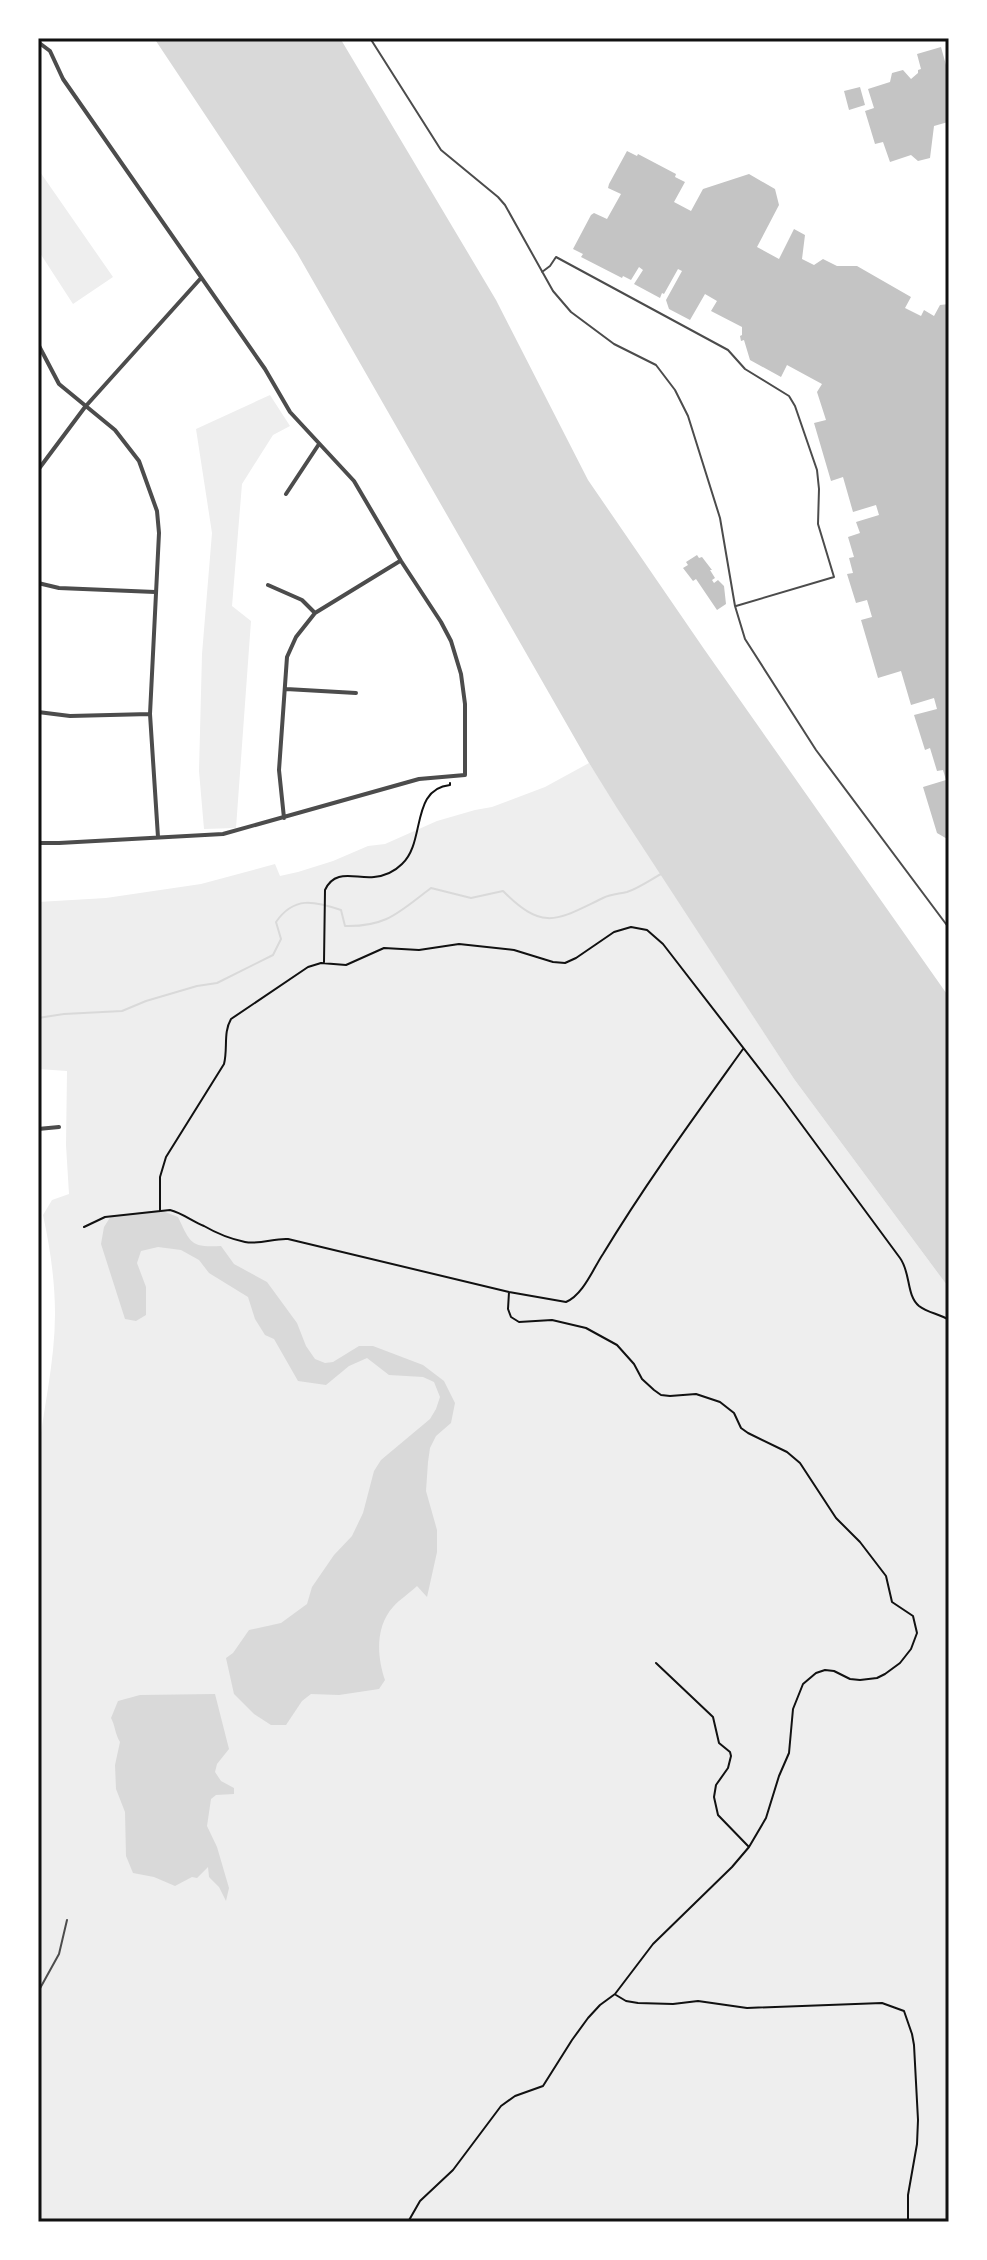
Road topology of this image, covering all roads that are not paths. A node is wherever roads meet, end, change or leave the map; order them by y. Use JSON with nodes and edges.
{"nodes":[{"id":1,"x":370,"y":38,"type":"edge"},
{"id":2,"x":38,"y":42,"type":"edge"},
{"id":3,"x":542,"y":272,"type":"junction"},
{"id":4,"x":201,"y":278,"type":"junction"},
{"id":5,"x":38,"y":344,"type":"edge"},
{"id":6,"x":85,"y":407,"type":"junction"},
{"id":7,"x":319,"y":444,"type":"junction"},
{"id":8,"x":38,"y":470,"type":"edge"},
{"id":9,"x":286,"y":494,"type":"dead end"},
{"id":10,"x":401,"y":561,"type":"junction"},
{"id":11,"x":38,"y":583,"type":"edge"},
{"id":12,"x":268,"y":585,"type":"dead end"},
{"id":13,"x":156,"y":592,"type":"junction"},
{"id":14,"x":735,"y":606,"type":"junction"},
{"id":15,"x":315,"y":613,"type":"junction"},
{"id":16,"x":286,"y":689,"type":"junction"},
{"id":17,"x":356,"y":693,"type":"dead end"},
{"id":18,"x":38,"y":712,"type":"edge"},
{"id":19,"x":150,"y":714,"type":"junction"},
{"id":20,"x":284,"y":818,"type":"junction"},
{"id":21,"x":158,"y":838,"type":"junction"},
{"id":22,"x":38,"y":843,"type":"edge"},
{"id":23,"x":949,"y":928,"type":"edge"},
{"id":24,"x":59,"y":1127,"type":"dead end"},
{"id":25,"x":38,"y":1129,"type":"edge"},
{"id":26,"x":67,"y":1920,"type":"dead end"},
{"id":27,"x":38,"y":1992,"type":"edge"}],
"edges":[{"from":1,"to":3,"type":"lane"},
{"from":2,"to":4,"type":"street"},
{"from":3,"to":14,"type":"lane"},
{"from":3,"to":14,"type":"lane"},
{"from":4,"to":6,"type":"street"},
{"from":4,"to":7,"type":"street"},
{"from":5,"to":6,"type":"street"},
{"from":6,"to":8,"type":"street"},
{"from":6,"to":13,"type":"street"},
{"from":7,"to":9,"type":"street"},
{"from":7,"to":10,"type":"street"},
{"from":10,"to":15,"type":"street"},
{"from":10,"to":20,"type":"street"},
{"from":11,"to":13,"type":"street"},
{"from":12,"to":15,"type":"street"},
{"from":13,"to":19,"type":"street"},
{"from":14,"to":23,"type":"lane"},
{"from":15,"to":16,"type":"street"},
{"from":16,"to":17,"type":"street"},
{"from":16,"to":20,"type":"street"},
{"from":18,"to":19,"type":"street"},
{"from":19,"to":21,"type":"street"},
{"from":20,"to":21,"type":"street"},
{"from":21,"to":22,"type":"street"},
{"from":24,"to":25,"type":"street"},
{"from":26,"to":27,"type":"lane"}]}
